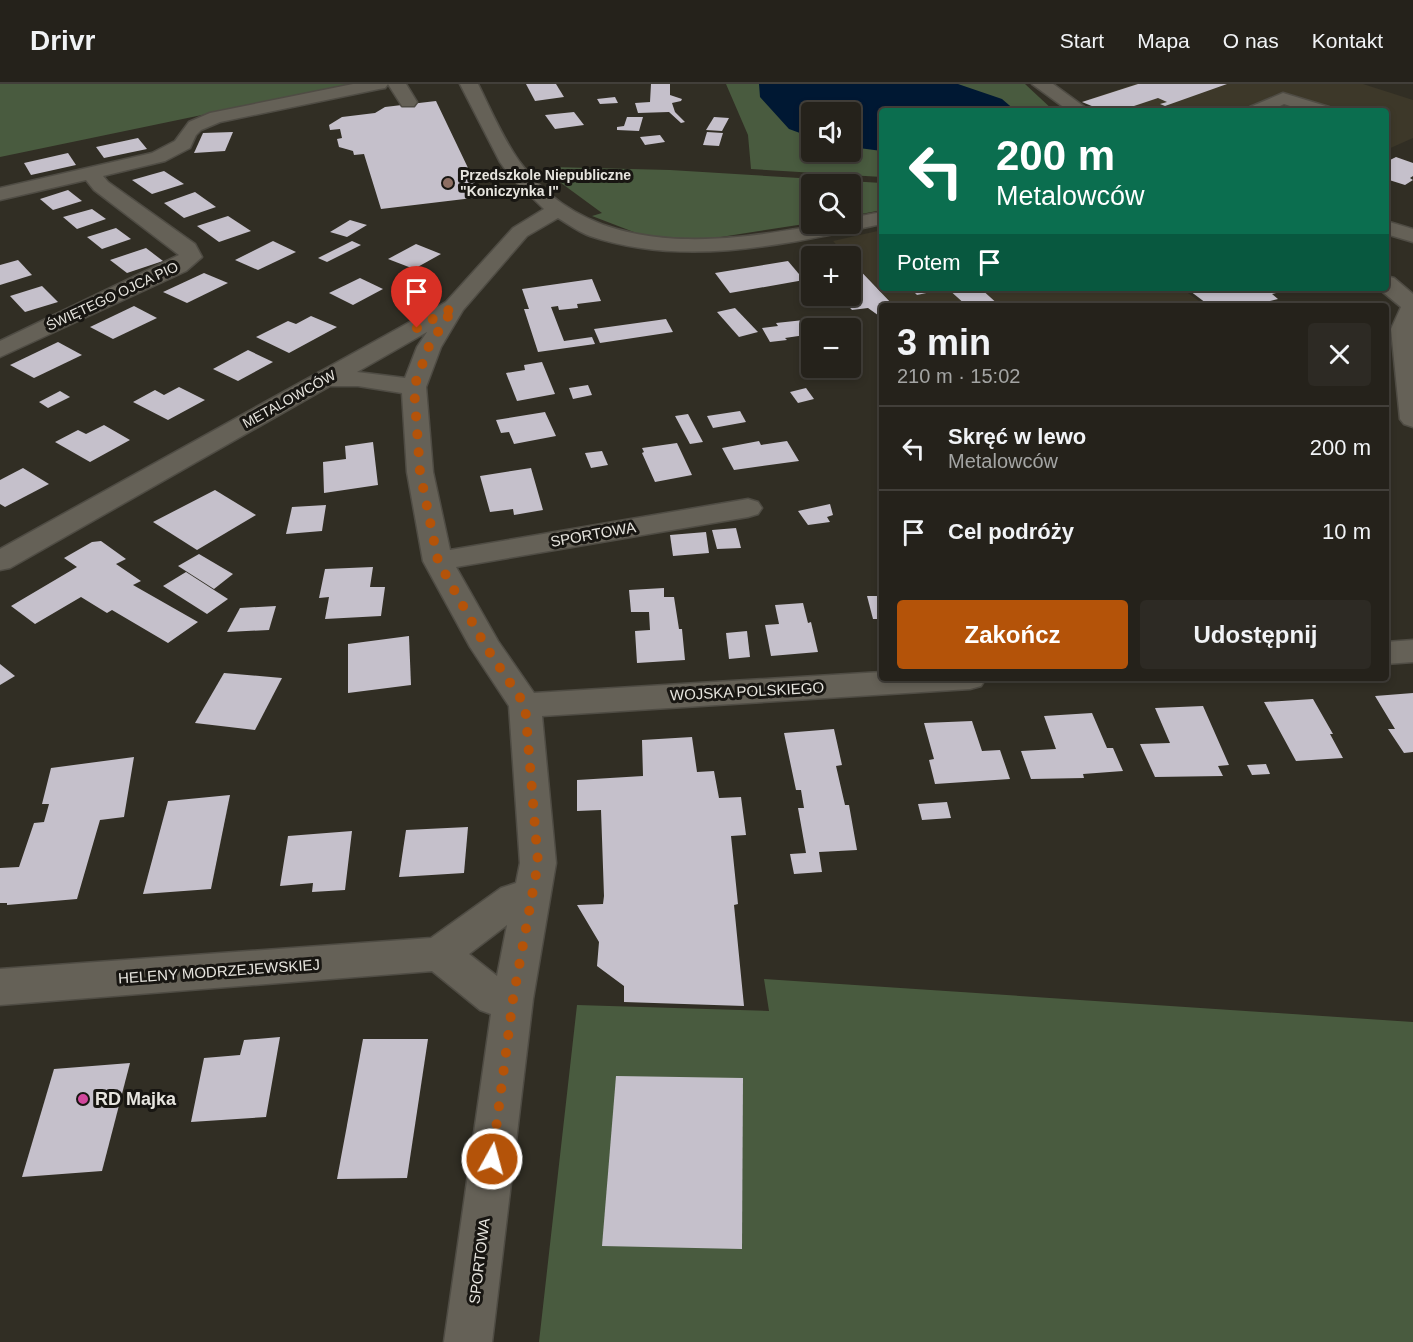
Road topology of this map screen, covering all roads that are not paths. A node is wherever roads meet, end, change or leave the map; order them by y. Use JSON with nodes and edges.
{"nodes":[{"id":1,"x":379,"y":84,"type":"edge"},
{"id":2,"x":397,"y":84,"type":"edge"},
{"id":3,"x":469,"y":84,"type":"edge"},
{"id":4,"x":1041,"y":84,"type":"edge"},
{"id":5,"x":1270,"y":84,"type":"edge"},
{"id":6,"x":1283,"y":98,"type":"junction"},
{"id":7,"x":408,"y":102,"type":"dead end"},
{"id":8,"x":1077,"y":108,"type":"edge"},
{"id":9,"x":1262,"y":108,"type":"edge"},
{"id":10,"x":1314,"y":108,"type":"edge"},
{"id":11,"x":92,"y":174,"type":"junction"},
{"id":12,"x":0,"y":194,"type":"edge"},
{"id":13,"x":557,"y":210,"type":"junction"},
{"id":14,"x":879,"y":219,"type":"edge"},
{"id":15,"x":1389,"y":228,"type":"edge"},
{"id":16,"x":1413,"y":236,"type":"edge"},
{"id":17,"x":1389,"y":242,"type":"edge"},
{"id":18,"x":1413,"y":247,"type":"edge"},
{"id":19,"x":1389,"y":285,"type":"edge"},
{"id":20,"x":1413,"y":305,"type":"edge"},
{"id":21,"x":454,"y":307,"type":"junction"},
{"id":22,"x":4,"y":342,"type":"edge"},
{"id":23,"x":324,"y":379,"type":"junction"},
{"id":24,"x":414,"y":387,"type":"junction"},
{"id":25,"x":1413,"y":418,"type":"edge"},
{"id":26,"x":748,"y":508,"type":"dead end"},
{"id":27,"x":0,"y":561,"type":"edge"},
{"id":28,"x":438,"y":561,"type":"junction"},
{"id":29,"x":1413,"y":651,"type":"edge"},
{"id":30,"x":1389,"y":653,"type":"edge"},
{"id":31,"x":921,"y":681,"type":"edge"},
{"id":32,"x":525,"y":705,"type":"junction"},
{"id":33,"x":531,"y":897,"type":"junction"},
{"id":34,"x":439,"y":954,"type":"junction"},
{"id":35,"x":0,"y":987,"type":"edge"},
{"id":36,"x":513,"y":999,"type":"junction"},
{"id":37,"x":468,"y":1342,"type":"edge"}],
"edges":[{"from":1,"to":11,"type":"street"},
{"from":2,"to":7,"type":"street"},
{"from":3,"to":13,"type":"street"},
{"from":4,"to":8,"type":"street"},
{"from":5,"to":6,"type":"street"},
{"from":6,"to":9,"type":"street"},
{"from":6,"to":10,"type":"street"},
{"from":11,"to":12,"type":"street"},
{"from":11,"to":22,"type":"street","name":"ŚWIĘTEGO OJCA PIO"},
{"from":13,"to":14,"type":"street"},
{"from":13,"to":21,"type":"street","name":"METALOWCÓW"},
{"from":15,"to":16,"type":"street"},
{"from":17,"to":18,"type":"street"},
{"from":19,"to":20,"type":"street"},
{"from":20,"to":25,"type":"street"},
{"from":21,"to":23,"type":"street","name":"METALOWCÓW"},
{"from":21,"to":24,"type":"street","name":"SPORTOWA"},
{"from":23,"to":24,"type":"street"},
{"from":23,"to":27,"type":"street","name":"METALOWCÓW"},
{"from":24,"to":28,"type":"street","name":"SPORTOWA"},
{"from":26,"to":28,"type":"street","name":"SPORTOWA"},
{"from":28,"to":32,"type":"street","name":"SPORTOWA"},
{"from":29,"to":30,"type":"street"},
{"from":31,"to":32,"type":"street","name":"WOJSKA POLSKIEGO"},
{"from":32,"to":33,"type":"street","name":"SPORTOWA"},
{"from":33,"to":34,"type":"street"},
{"from":33,"to":36,"type":"street","name":"SPORTOWA"},
{"from":34,"to":35,"type":"street","name":"HELENY MODRZEJEWSKIEJ"},
{"from":34,"to":36,"type":"street"},
{"from":36,"to":37,"type":"street","name":"SPORTOWA"}]}
